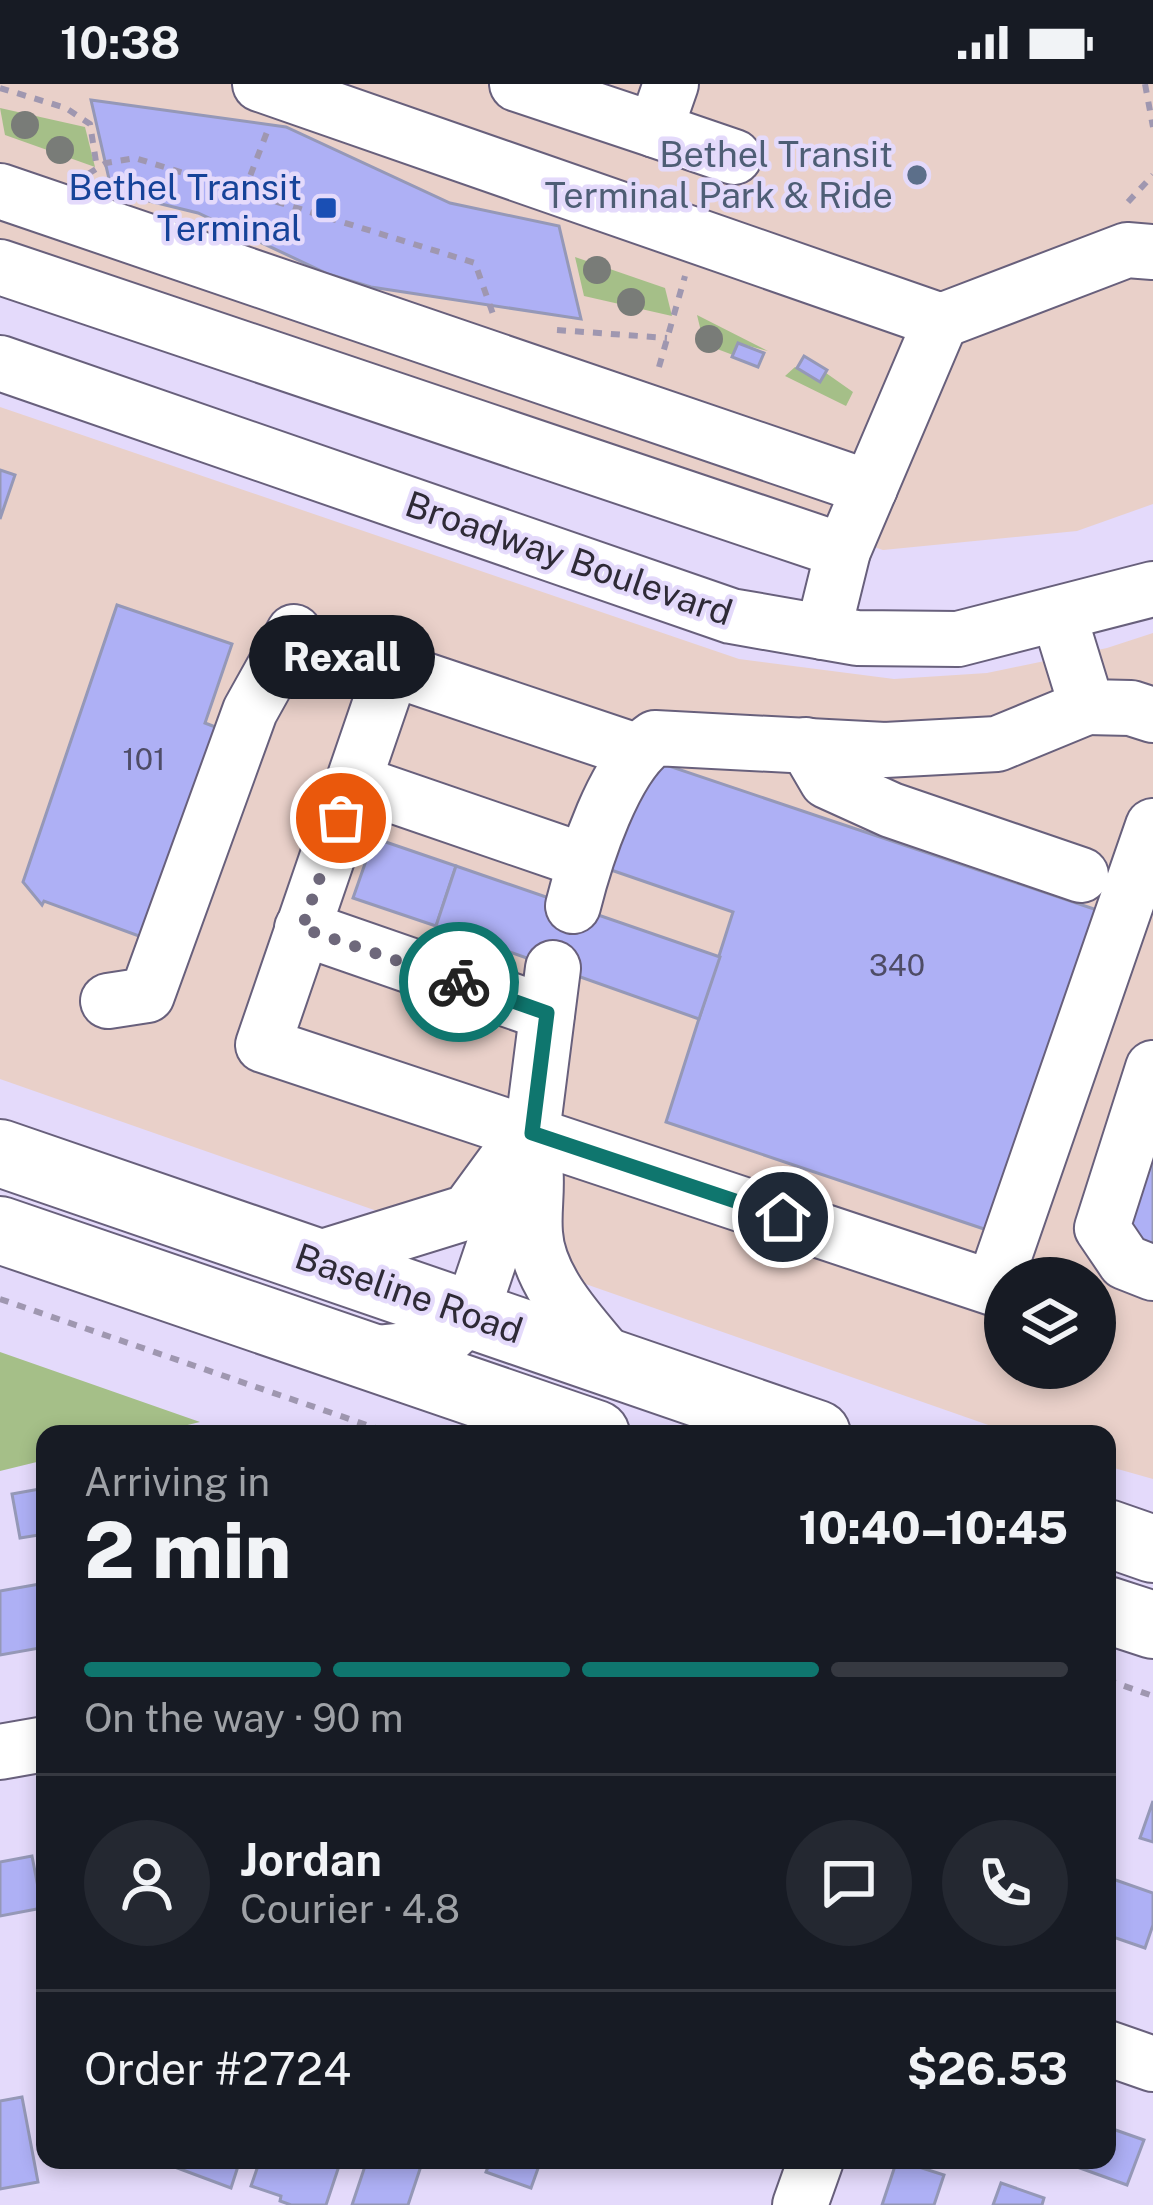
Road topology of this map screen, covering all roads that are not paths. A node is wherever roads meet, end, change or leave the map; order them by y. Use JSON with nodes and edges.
{"nodes":[{"id":1,"x":517,"y":84,"type":"edge"},
{"id":2,"x":271,"y":88,"type":"edge"},
{"id":3,"x":663,"y":107,"type":"edge"},
{"id":4,"x":734,"y":157,"type":"dead end"},
{"id":5,"x":0,"y":191,"type":"edge"},
{"id":6,"x":1136,"y":232,"type":"edge"},
{"id":7,"x":0,"y":267,"type":"edge"},
{"id":8,"x":941,"y":321,"type":"junction"},
{"id":9,"x":0,"y":363,"type":"edge"},
{"id":10,"x":870,"y":488,"type":"junction"},
{"id":11,"x":843,"y":551,"type":"junction"},
{"id":12,"x":1153,"y":589,"type":"edge"},
{"id":13,"x":1059,"y":616,"type":"junction"},
{"id":14,"x":294,"y":632,"type":"dead end"},
{"id":15,"x":824,"y":632,"type":"junction"},
{"id":16,"x":1087,"y":707,"type":"junction"},
{"id":17,"x":1153,"y":715,"type":"edge"},
{"id":18,"x":806,"y":745,"type":"junction"},
{"id":19,"x":636,"y":752,"type":"junction"},
{"id":20,"x":354,"y":782,"type":"junction"},
{"id":21,"x":1153,"y":826,"type":"edge"},
{"id":22,"x":1082,"y":874,"type":"dead end"},
{"id":23,"x":302,"y":928,"type":"junction"},
{"id":24,"x":108,"y":1000,"type":"dead end"},
{"id":25,"x":1153,"y":1068,"type":"edge"},
{"id":26,"x":532,"y":1133,"type":"junction"},
{"id":27,"x":0,"y":1153,"type":"edge"},
{"id":28,"x":0,"y":1230,"type":"edge"},
{"id":29,"x":313,"y":1260,"type":"junction"},
{"id":30,"x":1153,"y":1273,"type":"edge"},
{"id":31,"x":471,"y":1314,"type":"junction"},
{"id":32,"x":363,"y":1354,"type":"junction"},
{"id":33,"x":614,"y":1365,"type":"junction"},
{"id":34,"x":570,"y":1425,"type":"edge"},
{"id":35,"x":791,"y":1425,"type":"edge"},
{"id":36,"x":1153,"y":1514,"type":"edge"},
{"id":37,"x":1116,"y":1520,"type":"edge"},
{"id":38,"x":1116,"y":1536,"type":"edge"},
{"id":39,"x":1153,"y":1549,"type":"edge"},
{"id":40,"x":1116,"y":1613,"type":"edge"},
{"id":41,"x":1153,"y":1625,"type":"edge"},
{"id":42,"x":36,"y":1746,"type":"edge"},
{"id":43,"x":0,"y":1752,"type":"edge"},
{"id":44,"x":1116,"y":2051,"type":"edge"},
{"id":45,"x":1153,"y":2064,"type":"edge"},
{"id":46,"x":813,"y":2169,"type":"edge"},
{"id":47,"x":800,"y":2205,"type":"edge"}],
"edges":[{"from":1,"to":3,"type":"street"},
{"from":2,"to":8,"type":"street"},
{"from":3,"to":4,"type":"street"},
{"from":5,"to":10,"type":"street"},
{"from":6,"to":8,"type":"street"},
{"from":7,"to":11,"type":"street"},
{"from":8,"to":10,"type":"street"},
{"from":9,"to":15,"type":"street","name":"Broadway Boulevard"},
{"from":10,"to":11,"type":"street"},
{"from":11,"to":15,"type":"street"},
{"from":12,"to":13,"type":"street","name":"Broadway Boulevard"},
{"from":13,"to":15,"type":"street","name":"Broadway Boulevard"},
{"from":13,"to":16,"type":"street"},
{"from":14,"to":24,"type":"street"},
{"from":16,"to":17,"type":"street"},
{"from":16,"to":18,"type":"street"},
{"from":18,"to":19,"type":"street"},
{"from":18,"to":22,"type":"street"},
{"from":19,"to":20,"type":"street"},
{"from":19,"to":20,"type":"street"},
{"from":20,"to":23,"type":"street"},
{"from":21,"to":26,"type":"street"},
{"from":23,"to":26,"type":"street"},
{"from":23,"to":26,"type":"street"},
{"from":25,"to":30,"type":"street"},
{"from":26,"to":29,"type":"street"},
{"from":26,"to":31,"type":"street"},
{"from":26,"to":33,"type":"street"},
{"from":27,"to":29,"type":"main road","name":"Baseline Road"},
{"from":28,"to":32,"type":"main road","name":"Baseline Road"},
{"from":29,"to":31,"type":"main road","name":"Baseline Road"},
{"from":31,"to":32,"type":"street"},
{"from":31,"to":33,"type":"main road","name":"Baseline Road"},
{"from":32,"to":34,"type":"main road","name":"Baseline Road"},
{"from":33,"to":35,"type":"main road","name":"Baseline Road"},
{"from":36,"to":37,"type":"main road"},
{"from":38,"to":39,"type":"main road"},
{"from":40,"to":41,"type":"main road"},
{"from":42,"to":43,"type":"street"},
{"from":44,"to":45,"type":"street"},
{"from":46,"to":47,"type":"street"}]}
